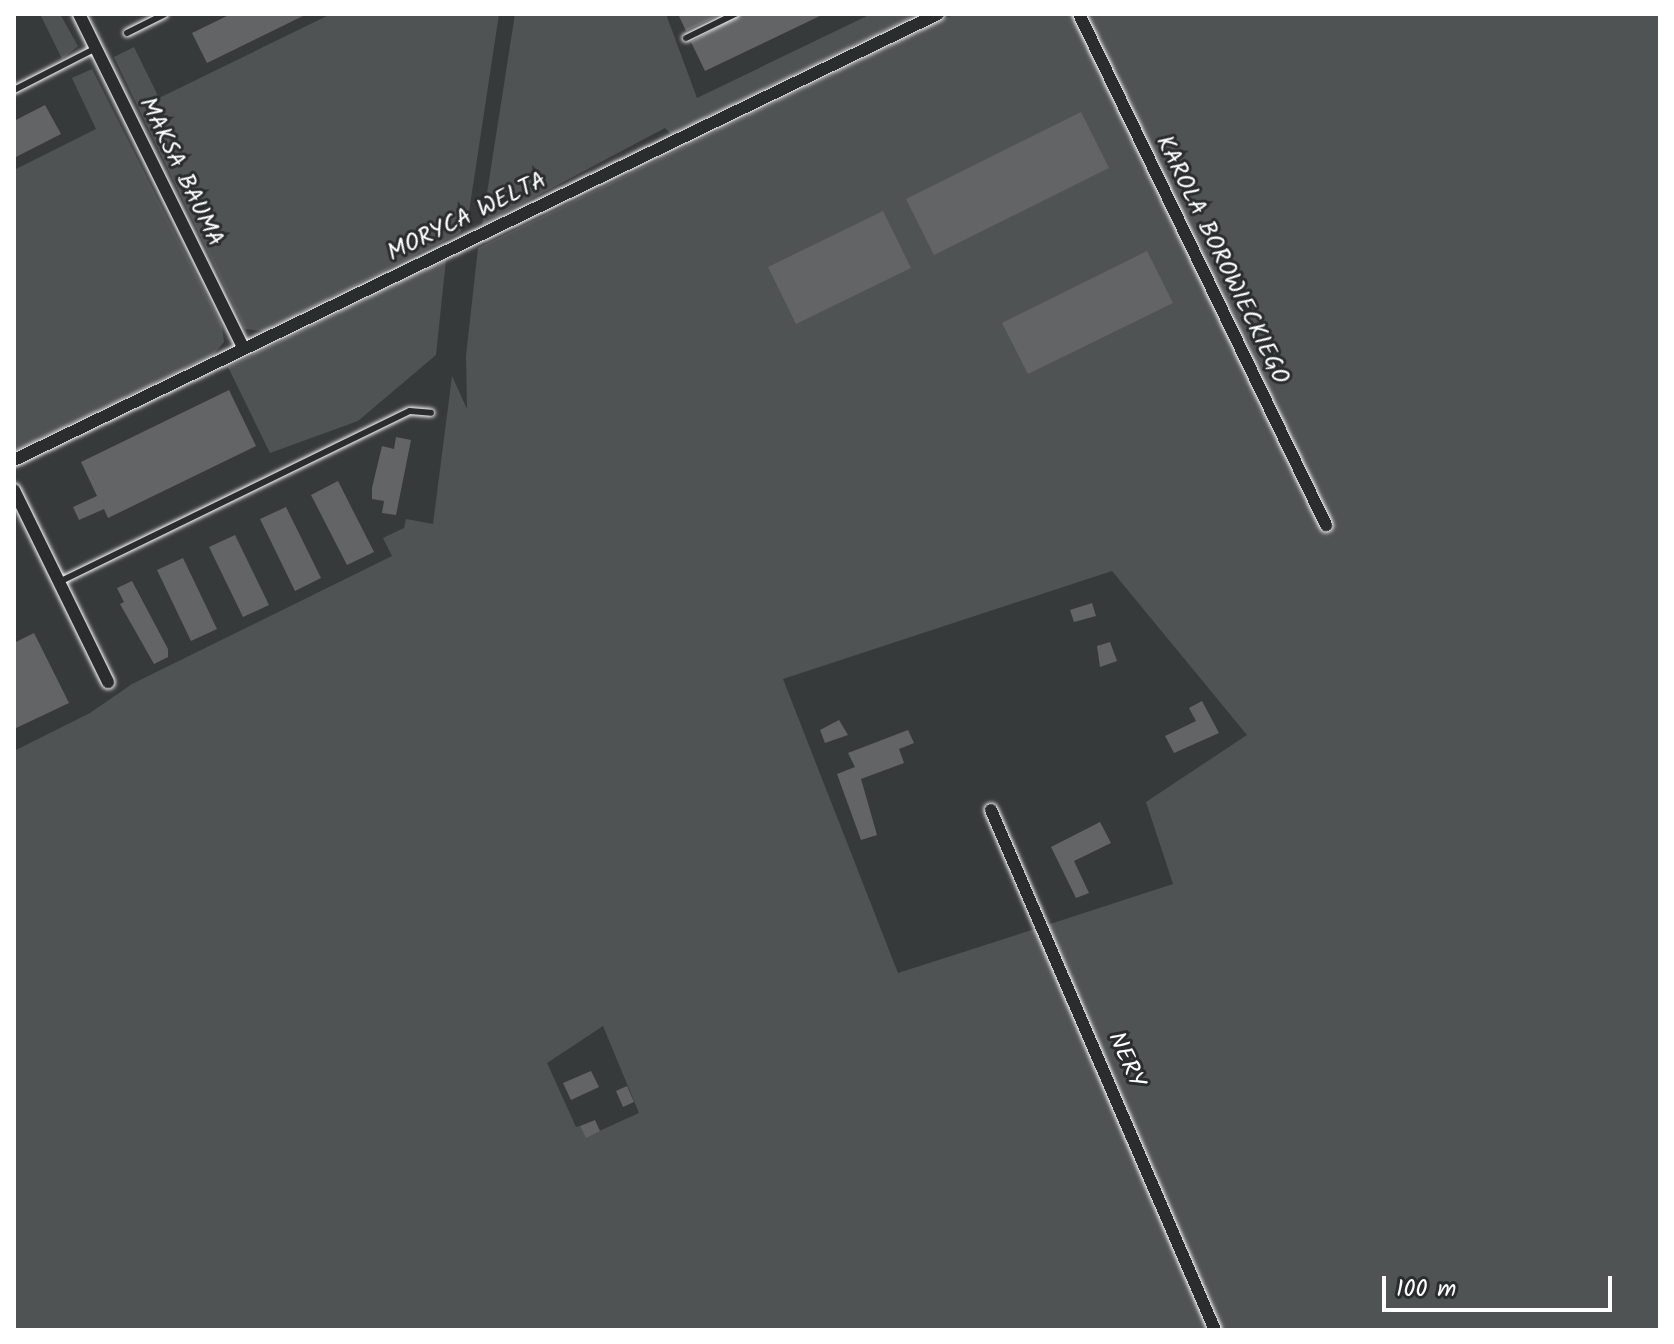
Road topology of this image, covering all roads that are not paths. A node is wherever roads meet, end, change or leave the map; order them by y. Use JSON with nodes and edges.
{"nodes":[{"id":1,"x":79,"y":14,"type":"edge"},
{"id":2,"x":165,"y":14,"type":"edge"},
{"id":3,"x":735,"y":14,"type":"edge"},
{"id":4,"x":938,"y":14,"type":"edge"},
{"id":5,"x":1079,"y":14,"type":"edge"},
{"id":6,"x":127,"y":33,"type":"dead end"},
{"id":7,"x":686,"y":38,"type":"dead end"},
{"id":8,"x":96,"y":48,"type":"junction"},
{"id":9,"x":14,"y":90,"type":"edge"},
{"id":10,"x":244,"y":349,"type":"junction"},
{"id":11,"x":431,"y":413,"type":"dead end"},
{"id":12,"x":14,"y":460,"type":"edge"},
{"id":13,"x":14,"y":490,"type":"edge"},
{"id":14,"x":1326,"y":525,"type":"dead end"},
{"id":15,"x":59,"y":582,"type":"junction"},
{"id":16,"x":108,"y":682,"type":"dead end"},
{"id":17,"x":991,"y":810,"type":"dead end"},
{"id":18,"x":1215,"y":1330,"type":"edge"}],
"edges":[{"from":1,"to":8,"type":"street","name":"MAKSA BAUMA"},
{"from":2,"to":6,"type":"lane"},
{"from":3,"to":7,"type":"lane"},
{"from":4,"to":10,"type":"street","name":"MORYCA WELTA"},
{"from":5,"to":14,"type":"street","name":"KAROLA BOROWIECKIEGO"},
{"from":8,"to":9,"type":"lane"},
{"from":8,"to":10,"type":"street","name":"MAKSA BAUMA"},
{"from":10,"to":12,"type":"street","name":"MORYCA WELTA"},
{"from":11,"to":15,"type":"lane"},
{"from":13,"to":15,"type":"street"},
{"from":15,"to":16,"type":"street"},
{"from":17,"to":18,"type":"street","name":"NERY"}]}
